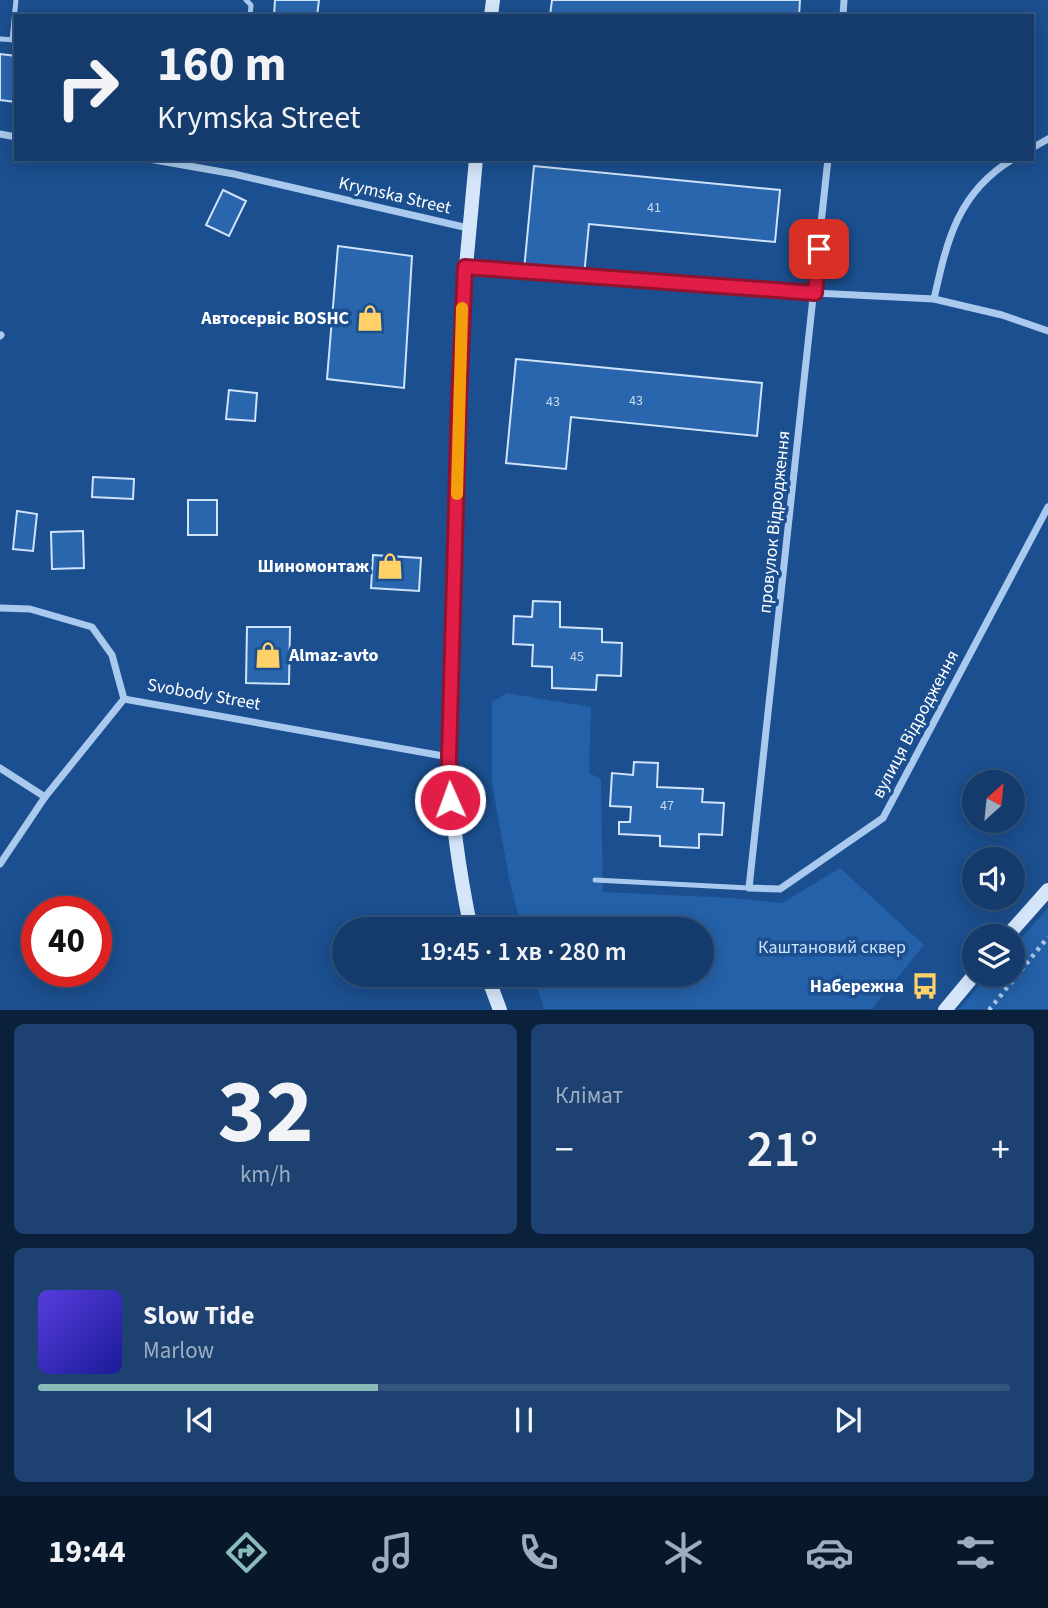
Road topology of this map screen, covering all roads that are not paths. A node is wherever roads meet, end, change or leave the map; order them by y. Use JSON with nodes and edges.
{"nodes":[{"id":1,"x":0,"y":39,"type":"edge"},
{"id":2,"x":14,"y":40,"type":"edge"},
{"id":3,"x":160,"y":161,"type":"edge"},
{"id":4,"x":476,"y":161,"type":"edge"},
{"id":5,"x":828,"y":161,"type":"edge"},
{"id":6,"x":1010,"y":161,"type":"edge"},
{"id":7,"x":468,"y":228,"type":"junction"},
{"id":8,"x":465,"y":267,"type":"junction"},
{"id":9,"x":815,"y":293,"type":"junction"},
{"id":10,"x":934,"y":299,"type":"junction"},
{"id":11,"x":1048,"y":331,"type":"edge"},
{"id":12,"x":1048,"y":507,"type":"edge"},
{"id":13,"x":0,"y":608,"type":"edge"},
{"id":14,"x":124,"y":699,"type":"junction"},
{"id":15,"x":449,"y":757,"type":"junction"},
{"id":16,"x":0,"y":768,"type":"edge"},
{"id":17,"x":45,"y":797,"type":"junction"},
{"id":18,"x":0,"y":864,"type":"edge"},
{"id":19,"x":595,"y":880,"type":"dead end"},
{"id":20,"x":749,"y":888,"type":"junction"},
{"id":21,"x":1048,"y":890,"type":"edge"},
{"id":22,"x":469,"y":917,"type":"edge"},
{"id":23,"x":1018,"y":924,"type":"edge"},
{"id":24,"x":492,"y":987,"type":"edge"},
{"id":25,"x":965,"y":987,"type":"edge"},
{"id":26,"x":500,"y":1010,"type":"edge"},
{"id":27,"x":946,"y":1010,"type":"edge"}],
"edges":[{"from":1,"to":2,"type":"lane"},
{"from":3,"to":7,"type":"street","name":"Krymska Street"},
{"from":4,"to":7,"type":"street"},
{"from":5,"to":9,"type":"street","name":"провулок Відродження"},
{"from":6,"to":10,"type":"street"},
{"from":7,"to":8,"type":"street"},
{"from":8,"to":9,"type":"lane"},
{"from":8,"to":15,"type":"street"},
{"from":9,"to":10,"type":"street"},
{"from":9,"to":20,"type":"street","name":"провулок Відродження"},
{"from":10,"to":11,"type":"street"},
{"from":12,"to":20,"type":"street","name":"вулиця Відродження"},
{"from":13,"to":14,"type":"street","name":"Svobody Street"},
{"from":14,"to":15,"type":"street","name":"Svobody Street"},
{"from":14,"to":17,"type":"street"},
{"from":15,"to":22,"type":"street"},
{"from":16,"to":17,"type":"street"},
{"from":17,"to":18,"type":"street"},
{"from":19,"to":20,"type":"lane"},
{"from":21,"to":23,"type":"street"},
{"from":24,"to":26,"type":"street"},
{"from":25,"to":27,"type":"street"}]}
